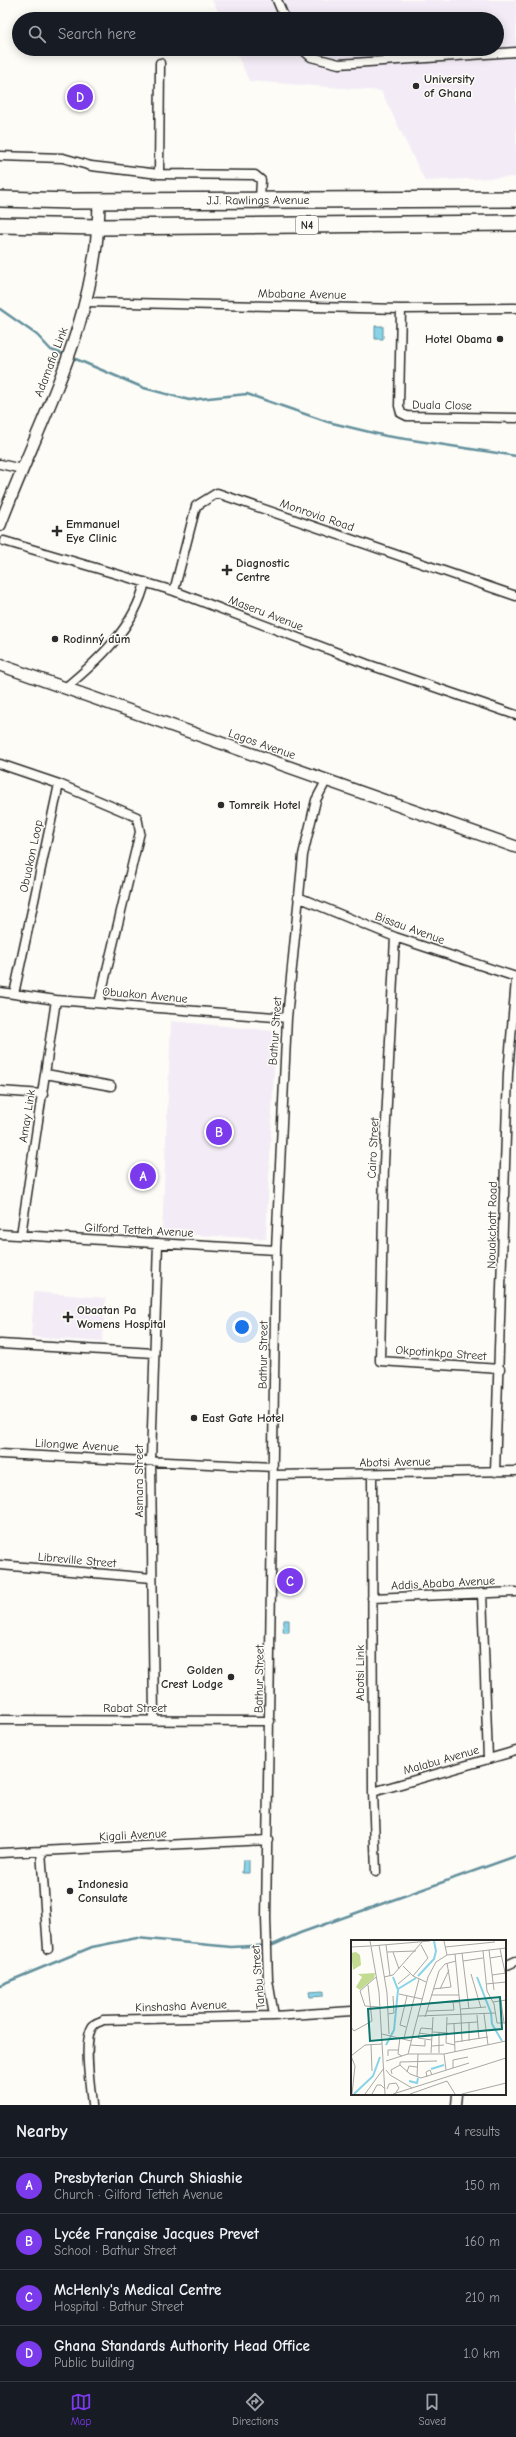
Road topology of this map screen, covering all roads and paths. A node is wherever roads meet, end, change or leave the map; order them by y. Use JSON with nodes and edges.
{"nodes":[{"id":1,"x":277,"y":0,"type":"edge"},
{"id":2,"x":282,"y":12,"type":"edge"},
{"id":3,"x":516,"y":52,"type":"edge"},
{"id":4,"x":504,"y":53,"type":"edge"},
{"id":5,"x":310,"y":56,"type":"edge"},
{"id":6,"x":457,"y":56,"type":"edge"},
{"id":7,"x":160,"y":63,"type":"dead end"},
{"id":8,"x":0,"y":156,"type":"edge"},
{"id":9,"x":158,"y":174,"type":"junction"},
{"id":10,"x":0,"y":199,"type":"edge"},
{"id":11,"x":260,"y":199,"type":"junction"},
{"id":12,"x":516,"y":199,"type":"edge"},
{"id":13,"x":99,"y":201,"type":"junction"},
{"id":14,"x":516,"y":223,"type":"edge"},
{"id":15,"x":0,"y":225,"type":"edge"},
{"id":16,"x":99,"y":227,"type":"junction"},
{"id":17,"x":87,"y":302,"type":"junction"},
{"id":18,"x":516,"y":308,"type":"edge"},
{"id":19,"x":401,"y":309,"type":"junction"},
{"id":20,"x":516,"y":418,"type":"edge"},
{"id":21,"x":0,"y":464,"type":"edge"},
{"id":22,"x":22,"y":469,"type":"junction"},
{"id":23,"x":0,"y":525,"type":"edge"},
{"id":24,"x":4,"y":541,"type":"dead end"},
{"id":25,"x":145,"y":582,"type":"junction"},
{"id":26,"x":174,"y":591,"type":"junction"},
{"id":27,"x":516,"y":596,"type":"edge"},
{"id":28,"x":0,"y":665,"type":"edge"},
{"id":29,"x":66,"y":688,"type":"junction"},
{"id":30,"x":516,"y":715,"type":"edge"},
{"id":31,"x":0,"y":764,"type":"edge"},
{"id":32,"x":326,"y":780,"type":"junction"},
{"id":33,"x":59,"y":784,"type":"junction"},
{"id":34,"x":516,"y":847,"type":"edge"},
{"id":35,"x":298,"y":897,"type":"junction"},
{"id":36,"x":395,"y":937,"type":"junction"},
{"id":37,"x":516,"y":979,"type":"edge"},
{"id":38,"x":0,"y":992,"type":"edge"},
{"id":39,"x":14,"y":994,"type":"junction"},
{"id":40,"x":56,"y":1000,"type":"junction"},
{"id":41,"x":99,"y":1003,"type":"junction"},
{"id":42,"x":287,"y":1018,"type":"junction"},
{"id":43,"x":46,"y":1074,"type":"junction"},
{"id":44,"x":111,"y":1086,"type":"dead end"},
{"id":45,"x":0,"y":1091,"type":"edge"},
{"id":46,"x":42,"y":1094,"type":"junction"},
{"id":47,"x":0,"y":1234,"type":"edge"},
{"id":48,"x":20,"y":1235,"type":"junction"},
{"id":49,"x":158,"y":1243,"type":"junction"},
{"id":50,"x":276,"y":1250,"type":"junction"},
{"id":51,"x":0,"y":1344,"type":"edge"},
{"id":52,"x":154,"y":1353,"type":"junction"},
{"id":53,"x":380,"y":1361,"type":"joint"},
{"id":54,"x":500,"y":1369,"type":"junction"},
{"id":55,"x":0,"y":1454,"type":"edge"},
{"id":56,"x":151,"y":1460,"type":"junction"},
{"id":57,"x":274,"y":1471,"type":"junction"},
{"id":58,"x":516,"y":1471,"type":"edge"},
{"id":59,"x":495,"y":1472,"type":"junction"},
{"id":60,"x":372,"y":1474,"type":"junction"},
{"id":61,"x":0,"y":1565,"type":"edge"},
{"id":62,"x":152,"y":1578,"type":"junction"},
{"id":63,"x":516,"y":1592,"type":"edge"},
{"id":64,"x":482,"y":1593,"type":"junction"},
{"id":65,"x":372,"y":1598,"type":"junction"},
{"id":66,"x":0,"y":1720,"type":"edge"},
{"id":67,"x":154,"y":1720,"type":"junction"},
{"id":68,"x":270,"y":1721,"type":"junction"},
{"id":69,"x":516,"y":1750,"type":"edge"},
{"id":70,"x":488,"y":1759,"type":"junction"},
{"id":71,"x":373,"y":1792,"type":"junction"},
{"id":72,"x":268,"y":1840,"type":"junction"},
{"id":73,"x":41,"y":1851,"type":"junction"},
{"id":74,"x":0,"y":1853,"type":"edge"},
{"id":75,"x":376,"y":1872,"type":"dead end"},
{"id":76,"x":266,"y":1935,"type":"joint"},
{"id":77,"x":48,"y":1949,"type":"dead end"},
{"id":78,"x":516,"y":1961,"type":"edge"},
{"id":79,"x":506,"y":1966,"type":"edge"},
{"id":80,"x":351,"y":2011,"type":"edge"},
{"id":81,"x":274,"y":2016,"type":"junction"},
{"id":82,"x":457,"y":2095,"type":"edge"},
{"id":83,"x":92,"y":2105,"type":"edge"},
{"id":84,"x":456,"y":2105,"type":"edge"}],
"edges":[{"from":1,"to":2,"type":"street"},
{"from":3,"to":4,"type":"street"},
{"from":5,"to":6,"type":"street"},
{"from":7,"to":9,"type":"street"},
{"from":8,"to":9,"type":"street"},
{"from":9,"to":11,"type":"street"},
{"from":10,"to":13,"type":"highway","name":"J.J. Rawlings Avenue","number":"N4"},
{"from":11,"to":12,"type":"highway","name":"J.J. Rawlings Avenue","number":"N4"},
{"from":11,"to":13,"type":"highway","name":"J.J. Rawlings Avenue","number":"N4"},
{"from":13,"to":16,"type":"street","name":"Adamafio Link"},
{"from":14,"to":16,"type":"highway","number":"N4"},
{"from":15,"to":16,"type":"highway","number":"N4"},
{"from":16,"to":17,"type":"street","name":"Adamafio Link"},
{"from":17,"to":19,"type":"street","name":"Mbabane Avenue"},
{"from":17,"to":22,"type":"street","name":"Adamafio Link"},
{"from":18,"to":19,"type":"street","name":"Mbabane Avenue"},
{"from":19,"to":20,"type":"street","name":"Duala Close"},
{"from":21,"to":22,"type":"street"},
{"from":22,"to":23,"type":"street","name":"Adamafio Link"},
{"from":24,"to":25,"type":"street","name":"Maseru Avenue"},
{"from":25,"to":26,"type":"street","name":"Maseru Avenue"},
{"from":25,"to":29,"type":"street"},
{"from":26,"to":27,"type":"street","name":"Monrovia Road"},
{"from":26,"to":30,"type":"street","name":"Maseru Avenue"},
{"from":28,"to":29,"type":"street","name":"Lagos Avenue"},
{"from":29,"to":32,"type":"street","name":"Lagos Avenue"},
{"from":31,"to":33,"type":"street"},
{"from":32,"to":34,"type":"street","name":"Lagos Avenue"},
{"from":32,"to":35,"type":"street","name":"Bathur Street"},
{"from":33,"to":39,"type":"street","name":"Obuakon Loop"},
{"from":33,"to":41,"type":"street"},
{"from":35,"to":36,"type":"street","name":"Bissau Avenue"},
{"from":35,"to":42,"type":"street","name":"Bathur Street"},
{"from":36,"to":37,"type":"street","name":"Bissau Avenue"},
{"from":36,"to":53,"type":"street","name":"Cairo Street"},
{"from":37,"to":54,"type":"street","name":"Nouakchott Road"},
{"from":38,"to":39,"type":"street","name":"Obuakon Avenue"},
{"from":39,"to":40,"type":"street","name":"Obuakon Avenue"},
{"from":40,"to":41,"type":"street","name":"Obuakon Avenue"},
{"from":40,"to":43,"type":"street","name":"Amay Link"},
{"from":41,"to":42,"type":"street","name":"Obuakon Avenue"},
{"from":42,"to":50,"type":"street","name":"Bathur Street"},
{"from":43,"to":44,"type":"street"},
{"from":43,"to":46,"type":"street","name":"Amay Link"},
{"from":45,"to":46,"type":"street"},
{"from":46,"to":48,"type":"street","name":"Amay Link"},
{"from":47,"to":48,"type":"street","name":"Gilford Tetteh Avenue"},
{"from":48,"to":49,"type":"street","name":"Gilford Tetteh Avenue"},
{"from":49,"to":50,"type":"street","name":"Gilford Tetteh Avenue"},
{"from":49,"to":52,"type":"street","name":"Asmara Street"},
{"from":50,"to":57,"type":"street","name":"Bathur Street"},
{"from":51,"to":52,"type":"street"},
{"from":52,"to":56,"type":"street","name":"Asmara Street"},
{"from":53,"to":54,"type":"street","name":"Okpotinkpa Street"},
{"from":54,"to":59,"type":"street","name":"Nouakchott Road"},
{"from":55,"to":56,"type":"street","name":"Lilongwe Avenue"},
{"from":56,"to":57,"type":"street","name":"Lilongwe Avenue"},
{"from":56,"to":62,"type":"street","name":"Asmara Street"},
{"from":57,"to":60,"type":"street","name":"Abotsi Avenue"},
{"from":57,"to":68,"type":"street","name":"Bathur Street"},
{"from":58,"to":59,"type":"street","name":"Abotsi Avenue"},
{"from":59,"to":60,"type":"street","name":"Abotsi Avenue"},
{"from":60,"to":65,"type":"street","name":"Abotsi Link"},
{"from":61,"to":62,"type":"street","name":"Libreville Street"},
{"from":62,"to":67,"type":"street","name":"Asmara Street"},
{"from":63,"to":64,"type":"street","name":"Addis Ababa Avenue"},
{"from":64,"to":65,"type":"street","name":"Addis Ababa Avenue"},
{"from":64,"to":70,"type":"street"},
{"from":65,"to":71,"type":"street","name":"Abotsi Link"},
{"from":66,"to":67,"type":"street","name":"Rabat Street"},
{"from":67,"to":68,"type":"street","name":"Rabat Street"},
{"from":68,"to":72,"type":"street","name":"Bathur Street"},
{"from":69,"to":70,"type":"street","name":"Malabu Avenue"},
{"from":70,"to":71,"type":"street","name":"Malabu Avenue"},
{"from":71,"to":75,"type":"street","name":"Abotsi Link"},
{"from":72,"to":73,"type":"street","name":"Kigali Avenue"},
{"from":72,"to":76,"type":"street","name":"Bathur Street"},
{"from":73,"to":74,"type":"street","name":"Kigali Avenue"},
{"from":73,"to":77,"type":"street"},
{"from":76,"to":81,"type":"street","name":"Tanbu Street"},
{"from":78,"to":79,"type":"street"},
{"from":80,"to":81,"type":"street","name":"Kinshasha Avenue"},
{"from":81,"to":83,"type":"street","name":"Kinshasha Avenue"},
{"from":82,"to":84,"type":"street"}]}
